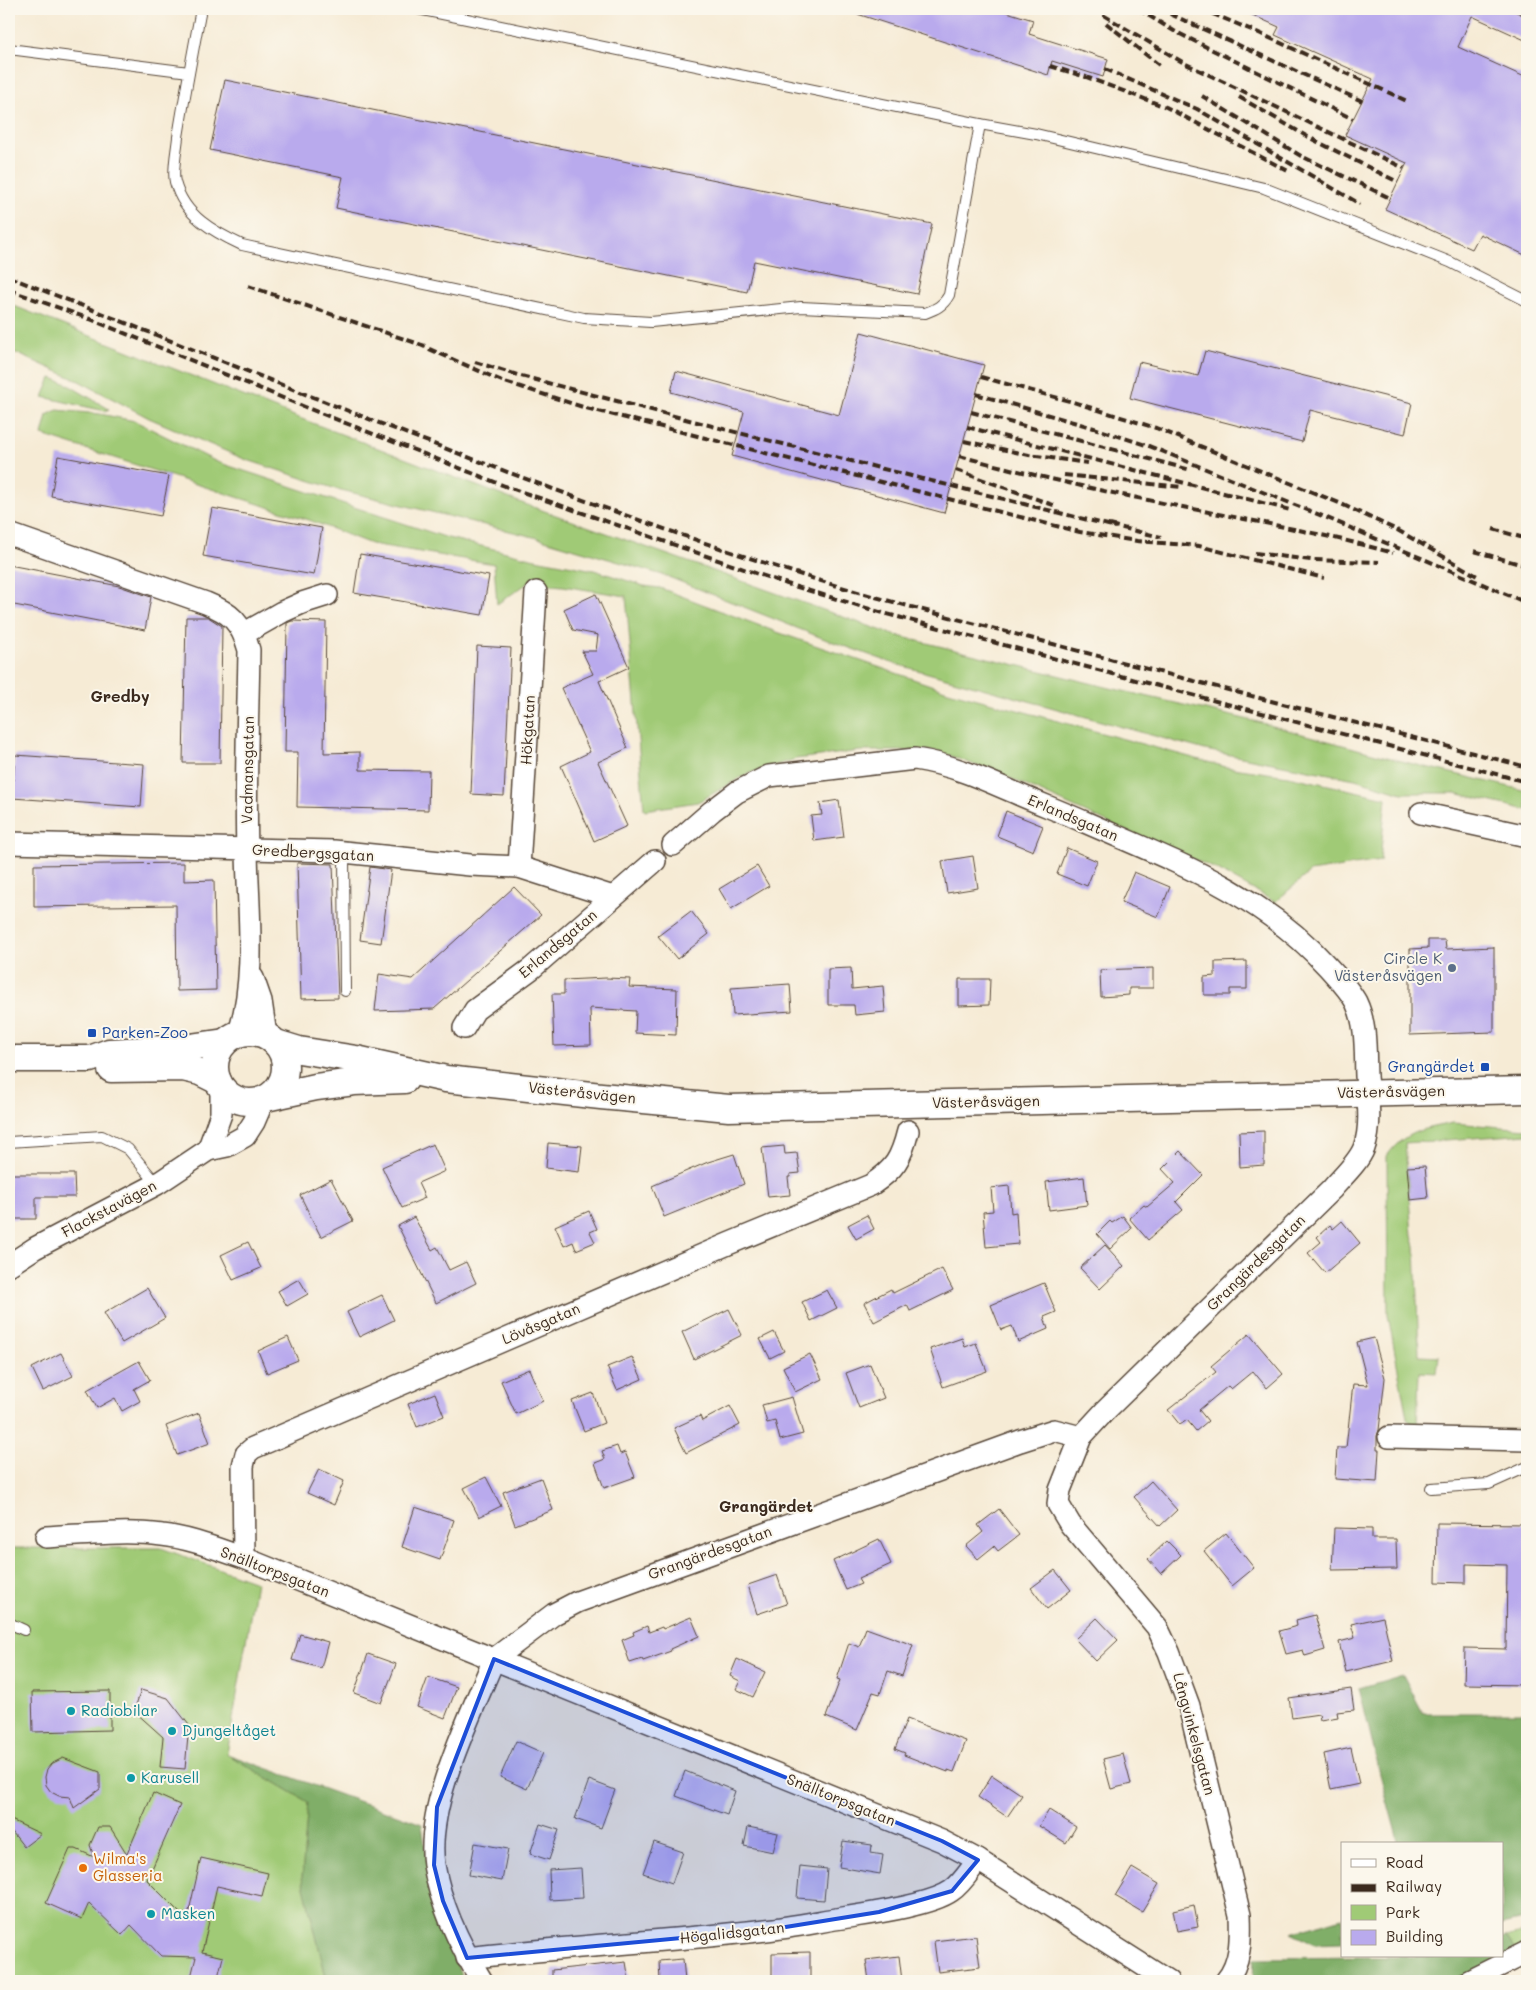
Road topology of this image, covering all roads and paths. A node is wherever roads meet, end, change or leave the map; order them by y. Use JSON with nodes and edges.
{"nodes":[{"id":1,"x":201,"y":9,"type":"edge"},
{"id":2,"x":418,"y":9,"type":"edge"},
{"id":3,"x":9,"y":49,"type":"edge"},
{"id":4,"x":189,"y":72,"type":"junction"},
{"id":5,"x":980,"y":124,"type":"junction"},
{"id":6,"x":1527,"y":301,"type":"edge"},
{"id":7,"x":9,"y":534,"type":"edge"},
{"id":8,"x":536,"y":592,"type":"dead end"},
{"id":9,"x":326,"y":595,"type":"dead end"},
{"id":10,"x":244,"y":633,"type":"junction"},
{"id":11,"x":1422,"y":813,"type":"dead end"},
{"id":12,"x":1527,"y":836,"type":"edge"},
{"id":13,"x":9,"y":843,"type":"edge"},
{"id":14,"x":673,"y":845,"type":"dead end"},
{"id":15,"x":247,"y":850,"type":"junction"},
{"id":16,"x":344,"y":852,"type":"junction"},
{"id":17,"x":655,"y":861,"type":"dead end"},
{"id":18,"x":519,"y":867,"type":"junction"},
{"id":19,"x":613,"y":897,"type":"junction"},
{"id":20,"x":250,"y":968,"type":"junction"},
{"id":21,"x":344,"y":991,"type":"dead end"},
{"id":22,"x":464,"y":1028,"type":"dead end"},
{"id":23,"x":232,"y":1037,"type":"junction"},
{"id":24,"x":271,"y":1039,"type":"junction"},
{"id":25,"x":9,"y":1059,"type":"edge"},
{"id":26,"x":90,"y":1059,"type":"junction"},
{"id":27,"x":446,"y":1079,"type":"junction"},
{"id":28,"x":219,"y":1084,"type":"junction"},
{"id":29,"x":1527,"y":1090,"type":"edge"},
{"id":30,"x":1367,"y":1093,"type":"junction"},
{"id":31,"x":267,"y":1099,"type":"junction"},
{"id":32,"x":908,"y":1130,"type":"dead end"},
{"id":33,"x":9,"y":1142,"type":"edge"},
{"id":34,"x":208,"y":1150,"type":"junction"},
{"id":35,"x":157,"y":1184,"type":"junction"},
{"id":36,"x":9,"y":1265,"type":"edge"},
{"id":37,"x":1104,"y":1412,"type":"joint"},
{"id":38,"x":1081,"y":1437,"type":"junction"},
{"id":39,"x":1389,"y":1437,"type":"dead end"},
{"id":40,"x":1527,"y":1440,"type":"edge"},
{"id":41,"x":1527,"y":1467,"type":"edge"},
{"id":42,"x":1431,"y":1488,"type":"dead end"},
{"id":43,"x":46,"y":1537,"type":"dead end"},
{"id":44,"x":244,"y":1558,"type":"junction"},
{"id":45,"x":9,"y":1623,"type":"edge"},
{"id":46,"x":24,"y":1630,"type":"dead end"},
{"id":47,"x":494,"y":1659,"type":"junction"},
{"id":48,"x":978,"y":1860,"type":"junction"},
{"id":49,"x":1527,"y":1952,"type":"edge"},
{"id":50,"x":467,"y":1958,"type":"junction"},
{"id":51,"x":482,"y":1981,"type":"edge"},
{"id":52,"x":1168,"y":1981,"type":"edge"},
{"id":53,"x":1226,"y":1981,"type":"edge"},
{"id":54,"x":1469,"y":1981,"type":"edge"}],
"edges":[{"from":1,"to":4,"type":"lane"},
{"from":2,"to":5,"type":"lane"},
{"from":3,"to":4,"type":"lane"},
{"from":4,"to":5,"type":"lane"},
{"from":5,"to":6,"type":"lane"},
{"from":7,"to":10,"type":"street","name":"Vadmansgatan"},
{"from":8,"to":18,"type":"street","name":"Hökgatan"},
{"from":9,"to":10,"type":"street"},
{"from":10,"to":15,"type":"street","name":"Vadmansgatan"},
{"from":11,"to":12,"type":"street"},
{"from":13,"to":15,"type":"street","name":"Gredbergsgatan"},
{"from":14,"to":30,"type":"street","name":"Erlandsgatan"},
{"from":15,"to":16,"type":"street","name":"Gredbergsgatan"},
{"from":15,"to":20,"type":"street","name":"Vadmansgatan"},
{"from":16,"to":18,"type":"street","name":"Gredbergsgatan"},
{"from":16,"to":21,"type":"lane"},
{"from":17,"to":19,"type":"street","name":"Erlandsgatan"},
{"from":18,"to":19,"type":"street","name":"Gredbergsgatan"},
{"from":19,"to":22,"type":"street","name":"Erlandsgatan"},
{"from":20,"to":23,"type":"street","name":"Vadmansgatan"},
{"from":20,"to":24,"type":"street","name":"Vadmansgatan"},
{"from":23,"to":24,"type":"street"},
{"from":23,"to":26,"type":"street"},
{"from":23,"to":28,"type":"street"},
{"from":24,"to":27,"type":"street","name":"Västeråsvägen"},
{"from":24,"to":31,"type":"street"},
{"from":25,"to":26,"type":"street"},
{"from":26,"to":28,"type":"street"},
{"from":27,"to":30,"type":"street","name":"Västeråsvägen"},
{"from":27,"to":31,"type":"street","name":"Västeråsvägen"},
{"from":28,"to":31,"type":"street"},
{"from":28,"to":34,"type":"street"},
{"from":29,"to":30,"type":"street","name":"Västeråsvägen"},
{"from":30,"to":37,"type":"street","name":"Grangärdesgatan"},
{"from":31,"to":34,"type":"street","name":"Flackstavägen"},
{"from":32,"to":44,"type":"street","name":"Lövåsgatan"},
{"from":33,"to":35,"type":"lane"},
{"from":34,"to":35,"type":"street","name":"Flackstavägen"},
{"from":35,"to":36,"type":"street","name":"Flackstavägen"},
{"from":37,"to":38,"type":"street","name":"Långvinkelsgatan"},
{"from":38,"to":47,"type":"street","name":"Grangärdesgatan"},
{"from":38,"to":53,"type":"street","name":"Långvinkelsgatan"},
{"from":39,"to":40,"type":"street"},
{"from":41,"to":42,"type":"lane"},
{"from":43,"to":44,"type":"street","name":"Snälltorpsgatan"},
{"from":44,"to":47,"type":"street","name":"Snälltorpsgatan"},
{"from":45,"to":46,"type":"lane"},
{"from":47,"to":48,"type":"street","name":"Snälltorpsgatan"},
{"from":47,"to":50,"type":"street"},
{"from":48,"to":50,"type":"street","name":"Högalidsgatan"},
{"from":48,"to":52,"type":"street","name":"Snälltorpsgatan"},
{"from":49,"to":54,"type":"street"},
{"from":50,"to":51,"type":"street"}]}
